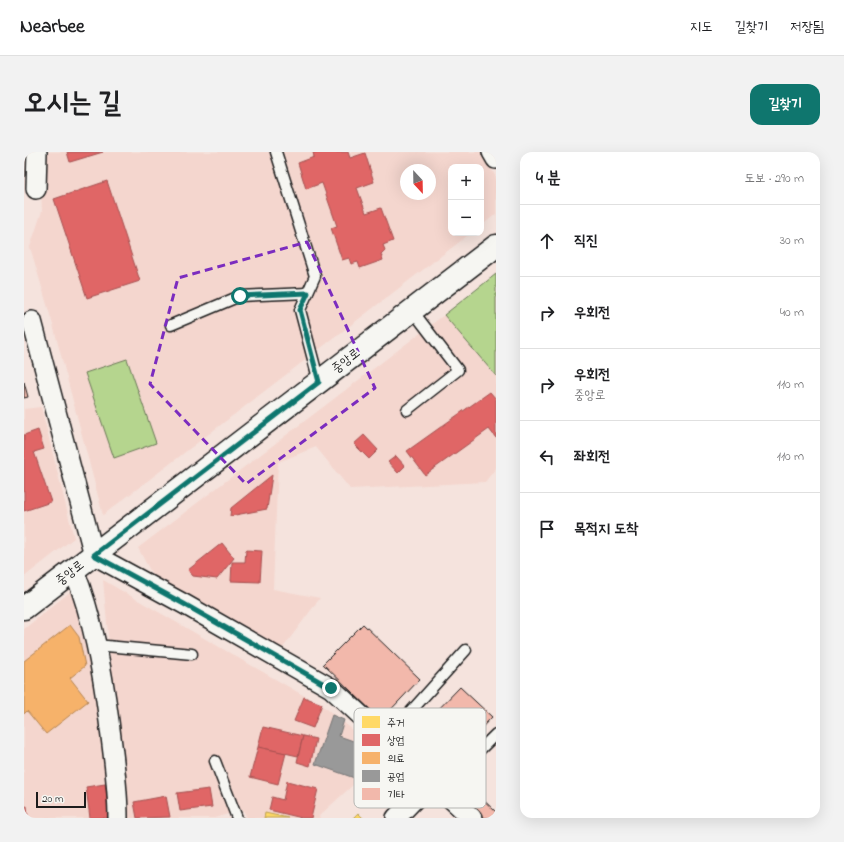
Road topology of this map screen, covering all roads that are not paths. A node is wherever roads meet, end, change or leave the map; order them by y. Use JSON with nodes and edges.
{"nodes":[{"id":1,"x":37,"y":152,"type":"edge"},
{"id":2,"x":276,"y":152,"type":"edge"},
{"id":3,"x":492,"y":152,"type":"edge"},
{"id":4,"x":496,"y":159,"type":"edge"},
{"id":5,"x":36,"y":189,"type":"dead end"},
{"id":6,"x":496,"y":246,"type":"edge"},
{"id":7,"x":308,"y":293,"type":"junction"},
{"id":8,"x":412,"y":310,"type":"junction"},
{"id":9,"x":32,"y":321,"type":"dead end"},
{"id":10,"x":171,"y":325,"type":"dead end"},
{"id":11,"x":319,"y":382,"type":"junction"},
{"id":12,"x":407,"y":410,"type":"dead end"},
{"id":13,"x":94,"y":555,"type":"junction"},
{"id":14,"x":74,"y":570,"type":"junction"},
{"id":15,"x":24,"y":608,"type":"edge"},
{"id":16,"x":96,"y":645,"type":"junction"},
{"id":17,"x":466,"y":650,"type":"dead end"},
{"id":18,"x":192,"y":654,"type":"dead end"},
{"id":19,"x":414,"y":708,"type":"edge"},
{"id":20,"x":354,"y":709,"type":"edge"},
{"id":21,"x":496,"y":734,"type":"edge"},
{"id":22,"x":486,"y":742,"type":"edge"},
{"id":23,"x":215,"y":761,"type":"dead end"},
{"id":24,"x":408,"y":808,"type":"edge"},
{"id":25,"x":461,"y":808,"type":"edge"},
{"id":26,"x":118,"y":818,"type":"edge"},
{"id":27,"x":237,"y":818,"type":"edge"},
{"id":28,"x":396,"y":818,"type":"edge"},
{"id":29,"x":472,"y":818,"type":"edge"}],
"edges":[{"from":1,"to":5,"type":"street"},
{"from":2,"to":7,"type":"lane"},
{"from":3,"to":4,"type":"street"},
{"from":6,"to":8,"type":"street","name":"중앙로"},
{"from":7,"to":10,"type":"lane"},
{"from":7,"to":11,"type":"lane"},
{"from":8,"to":11,"type":"street","name":"중앙로"},
{"from":8,"to":12,"type":"lane"},
{"from":9,"to":13,"type":"street"},
{"from":11,"to":13,"type":"street","name":"중앙로"},
{"from":13,"to":14,"type":"street","name":"중앙로"},
{"from":13,"to":20,"type":"street"},
{"from":14,"to":15,"type":"street","name":"중앙로"},
{"from":14,"to":16,"type":"street"},
{"from":16,"to":18,"type":"lane"},
{"from":16,"to":26,"type":"street"},
{"from":17,"to":19,"type":"lane"},
{"from":21,"to":22,"type":"lane"},
{"from":23,"to":27,"type":"lane"},
{"from":24,"to":28,"type":"street"},
{"from":25,"to":29,"type":"street"}]}
